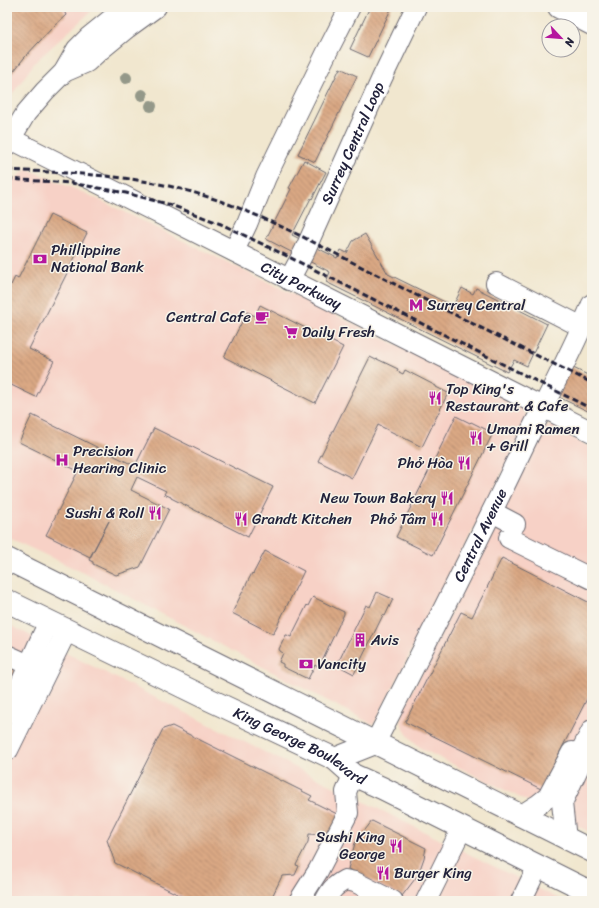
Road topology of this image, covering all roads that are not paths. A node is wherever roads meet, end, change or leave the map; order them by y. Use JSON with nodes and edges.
{"nodes":[{"id":1,"x":126,"y":7,"type":"edge"},
{"id":2,"x":156,"y":7,"type":"edge"},
{"id":3,"x":350,"y":7,"type":"edge"},
{"id":4,"x":416,"y":7,"type":"edge"},
{"id":5,"x":559,"y":7,"type":"edge"},
{"id":6,"x":592,"y":24,"type":"edge"},
{"id":7,"x":64,"y":72,"type":"junction"},
{"id":8,"x":9,"y":142,"type":"edge"},
{"id":9,"x":234,"y":251,"type":"junction"},
{"id":10,"x":289,"y":280,"type":"junction"},
{"id":11,"x":496,"y":283,"type":"dead end"},
{"id":12,"x":592,"y":304,"type":"edge"},
{"id":13,"x":587,"y":321,"type":"edge"},
{"id":14,"x":543,"y":408,"type":"junction"},
{"id":15,"x":592,"y":432,"type":"edge"},
{"id":16,"x":492,"y":512,"type":"junction"},
{"id":17,"x":7,"y":560,"type":"edge"},
{"id":18,"x":592,"y":579,"type":"edge"},
{"id":19,"x":7,"y":601,"type":"edge"},
{"id":20,"x":58,"y":626,"type":"junction"},
{"id":21,"x":7,"y":655,"type":"edge"},
{"id":22,"x":29,"y":666,"type":"junction"},
{"id":23,"x":7,"y":713,"type":"edge"},
{"id":24,"x":592,"y":730,"type":"edge"},
{"id":25,"x":375,"y":743,"type":"junction"},
{"id":26,"x":582,"y":749,"type":"junction"},
{"id":27,"x":8,"y":750,"type":"edge"},
{"id":28,"x":335,"y":759,"type":"junction"},
{"id":29,"x":353,"y":775,"type":"junction"},
{"id":30,"x":520,"y":816,"type":"junction"},
{"id":31,"x":462,"y":828,"type":"junction"},
{"id":32,"x":566,"y":839,"type":"junction"},
{"id":33,"x":592,"y":851,"type":"edge"},
{"id":34,"x":538,"y":866,"type":"junction"},
{"id":35,"x":592,"y":893,"type":"edge"},
{"id":36,"x":299,"y":901,"type":"edge"},
{"id":37,"x":325,"y":901,"type":"edge"},
{"id":38,"x":393,"y":901,"type":"edge"},
{"id":39,"x":426,"y":901,"type":"edge"},
{"id":40,"x":520,"y":901,"type":"edge"}],
"edges":[{"from":1,"to":7,"type":"street"},
{"from":2,"to":7,"type":"street"},
{"from":3,"to":9,"type":"street"},
{"from":4,"to":10,"type":"street","name":"Surrey Central Loop"},
{"from":5,"to":6,"type":"main road"},
{"from":7,"to":8,"type":"street"},
{"from":8,"to":9,"type":"street","name":"City Parkway"},
{"from":9,"to":10,"type":"street","name":"City Parkway"},
{"from":10,"to":14,"type":"street","name":"City Parkway"},
{"from":11,"to":13,"type":"street"},
{"from":12,"to":13,"type":"street","name":"Central Avenue"},
{"from":13,"to":14,"type":"street","name":"Central Avenue"},
{"from":14,"to":15,"type":"street","name":"City Parkway"},
{"from":14,"to":16,"type":"street","name":"Central Avenue"},
{"from":16,"to":18,"type":"street"},
{"from":16,"to":25,"type":"street","name":"Central Avenue"},
{"from":17,"to":25,"type":"main road"},
{"from":19,"to":20,"type":"main road","name":"King George Boulevard"},
{"from":20,"to":22,"type":"street"},
{"from":20,"to":27,"type":"street"},
{"from":20,"to":28,"type":"main road","name":"King George Boulevard"},
{"from":21,"to":22,"type":"street"},
{"from":22,"to":23,"type":"street"},
{"from":24,"to":26,"type":"street"},
{"from":25,"to":28,"type":"main road"},
{"from":25,"to":30,"type":"main road"},
{"from":26,"to":30,"type":"street"},
{"from":26,"to":32,"type":"street"},
{"from":28,"to":29,"type":"main road","name":"King George Boulevard"},
{"from":29,"to":31,"type":"main road","name":"King George Boulevard"},
{"from":29,"to":36,"type":"street"},
{"from":30,"to":32,"type":"main road"},
{"from":31,"to":34,"type":"main road","name":"King George Boulevard"},
{"from":31,"to":39,"type":"street"},
{"from":32,"to":33,"type":"main road"},
{"from":34,"to":35,"type":"main road","name":"King George Boulevard"},
{"from":34,"to":40,"type":"street"},
{"from":37,"to":38,"type":"street"}]}
